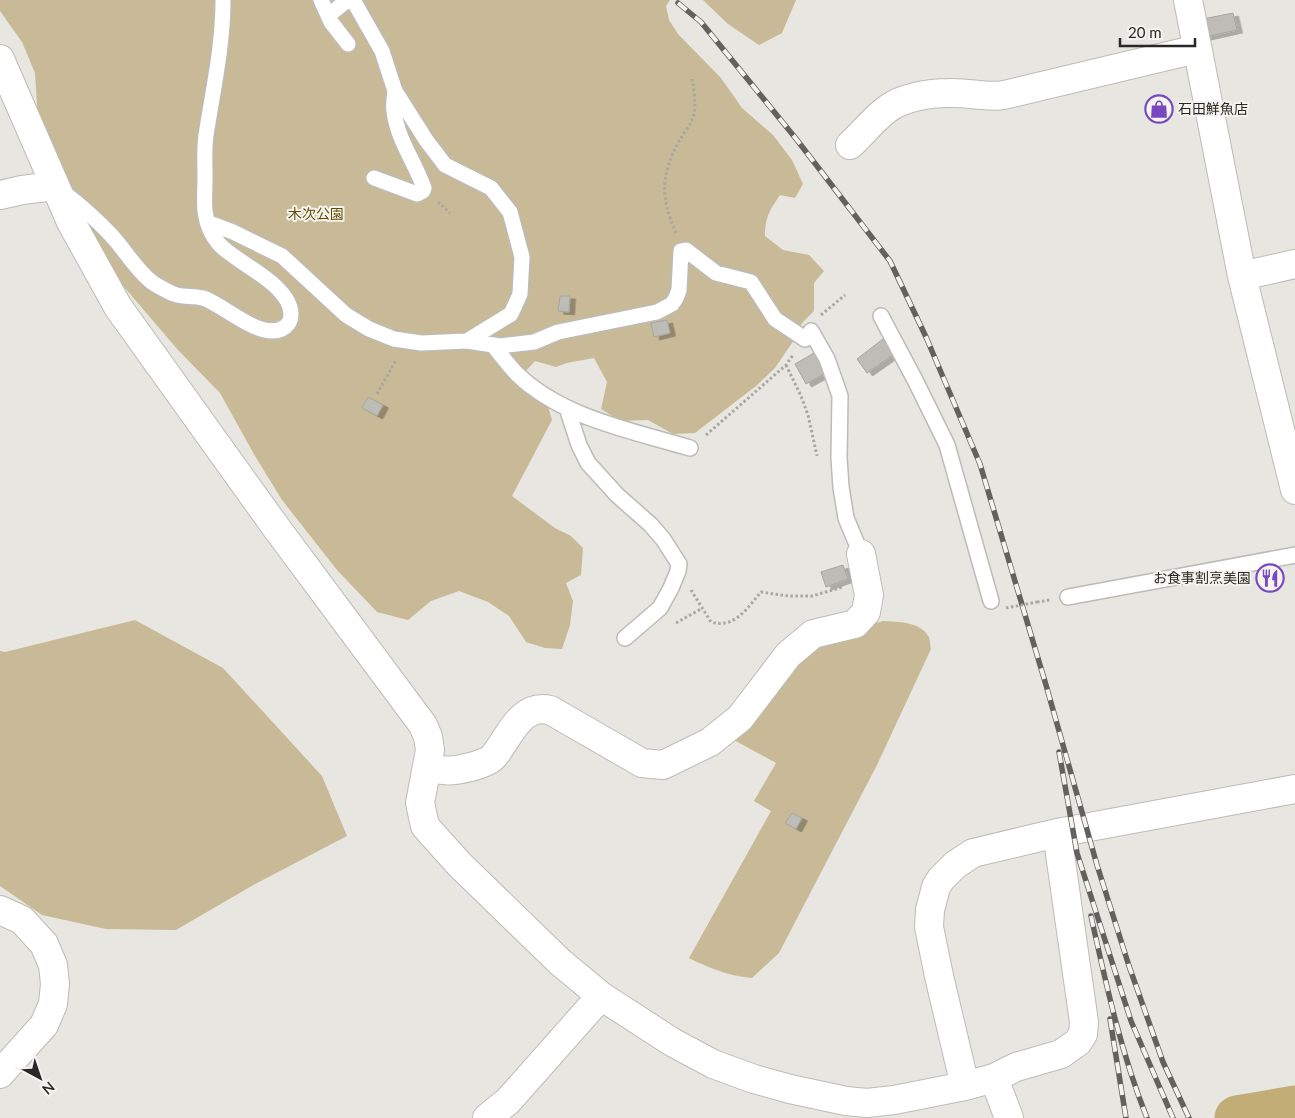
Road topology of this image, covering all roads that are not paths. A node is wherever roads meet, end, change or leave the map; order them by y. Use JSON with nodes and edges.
{"nodes":[{"id":1,"x":223,"y":0,"type":"edge"},
{"id":2,"x":321,"y":0,"type":"edge"},
{"id":3,"x":353,"y":0,"type":"edge"},
{"id":4,"x":1188,"y":0,"type":"edge"},
{"id":5,"x":329,"y":15,"type":"junction"},
{"id":6,"x":348,"y":44,"type":"dead end"},
{"id":7,"x":1197,"y":49,"type":"junction"},
{"id":8,"x":0,"y":59,"type":"edge"},
{"id":9,"x":395,"y":91,"type":"junction"},
{"id":10,"x":850,"y":145,"type":"dead end"},
{"id":11,"x":374,"y":178,"type":"dead end"},
{"id":12,"x":56,"y":186,"type":"junction"},
{"id":13,"x":0,"y":196,"type":"edge"},
{"id":14,"x":207,"y":222,"type":"junction"},
{"id":15,"x":1295,"y":264,"type":"edge"},
{"id":16,"x":1242,"y":276,"type":"junction"},
{"id":17,"x":881,"y":316,"type":"dead end"},
{"id":18,"x":467,"y":342,"type":"junction"},
{"id":19,"x":493,"y":345,"type":"junction"},
{"id":20,"x":567,"y":408,"type":"junction"},
{"id":21,"x":1290,"y":445,"type":"edge"},
{"id":22,"x":690,"y":448,"type":"road end"},
{"id":23,"x":1295,"y":490,"type":"edge"},
{"id":24,"x":861,"y":554,"type":"joint"},
{"id":25,"x":1295,"y":555,"type":"edge"},
{"id":26,"x":1068,"y":597,"type":"dead end"},
{"id":27,"x":991,"y":601,"type":"dead end"},
{"id":28,"x":625,"y":638,"type":"dead end"},
{"id":29,"x":428,"y":765,"type":"junction"},
{"id":30,"x":1295,"y":789,"type":"edge"},
{"id":31,"x":1056,"y":833,"type":"junction"},
{"id":32,"x":0,"y":910,"type":"edge"},
{"id":33,"x":601,"y":996,"type":"junction"},
{"id":34,"x":0,"y":1074,"type":"edge"},
{"id":35,"x":994,"y":1078,"type":"junction"},
{"id":36,"x":965,"y":1086,"type":"junction"},
{"id":37,"x":866,"y":1110,"type":"edge"},
{"id":38,"x":487,"y":1118,"type":"edge"},
{"id":39,"x":1010,"y":1118,"type":"edge"}],
"edges":[{"from":1,"to":14,"type":"lane"},
{"from":2,"to":5,"type":"lane"},
{"from":3,"to":5,"type":"lane"},
{"from":3,"to":9,"type":"lane"},
{"from":4,"to":7,"type":"street"},
{"from":5,"to":6,"type":"lane"},
{"from":7,"to":10,"type":"street"},
{"from":7,"to":16,"type":"street"},
{"from":8,"to":12,"type":"street"},
{"from":9,"to":11,"type":"lane"},
{"from":9,"to":18,"type":"lane"},
{"from":12,"to":13,"type":"street"},
{"from":12,"to":14,"type":"lane"},
{"from":12,"to":29,"type":"street"},
{"from":14,"to":18,"type":"lane"},
{"from":15,"to":16,"type":"street"},
{"from":16,"to":21,"type":"street"},
{"from":17,"to":27,"type":"lane"},
{"from":18,"to":19,"type":"lane"},
{"from":19,"to":20,"type":"lane"},
{"from":19,"to":24,"type":"lane"},
{"from":20,"to":22,"type":"lane"},
{"from":20,"to":28,"type":"lane"},
{"from":21,"to":23,"type":"street"},
{"from":24,"to":29,"type":"street"},
{"from":25,"to":26,"type":"lane"},
{"from":29,"to":33,"type":"street"},
{"from":30,"to":31,"type":"street"},
{"from":31,"to":35,"type":"street"},
{"from":31,"to":36,"type":"street"},
{"from":32,"to":34,"type":"street"},
{"from":33,"to":37,"type":"street"},
{"from":33,"to":38,"type":"street"},
{"from":35,"to":36,"type":"street"},
{"from":35,"to":39,"type":"street"},
{"from":36,"to":37,"type":"street"}]}
